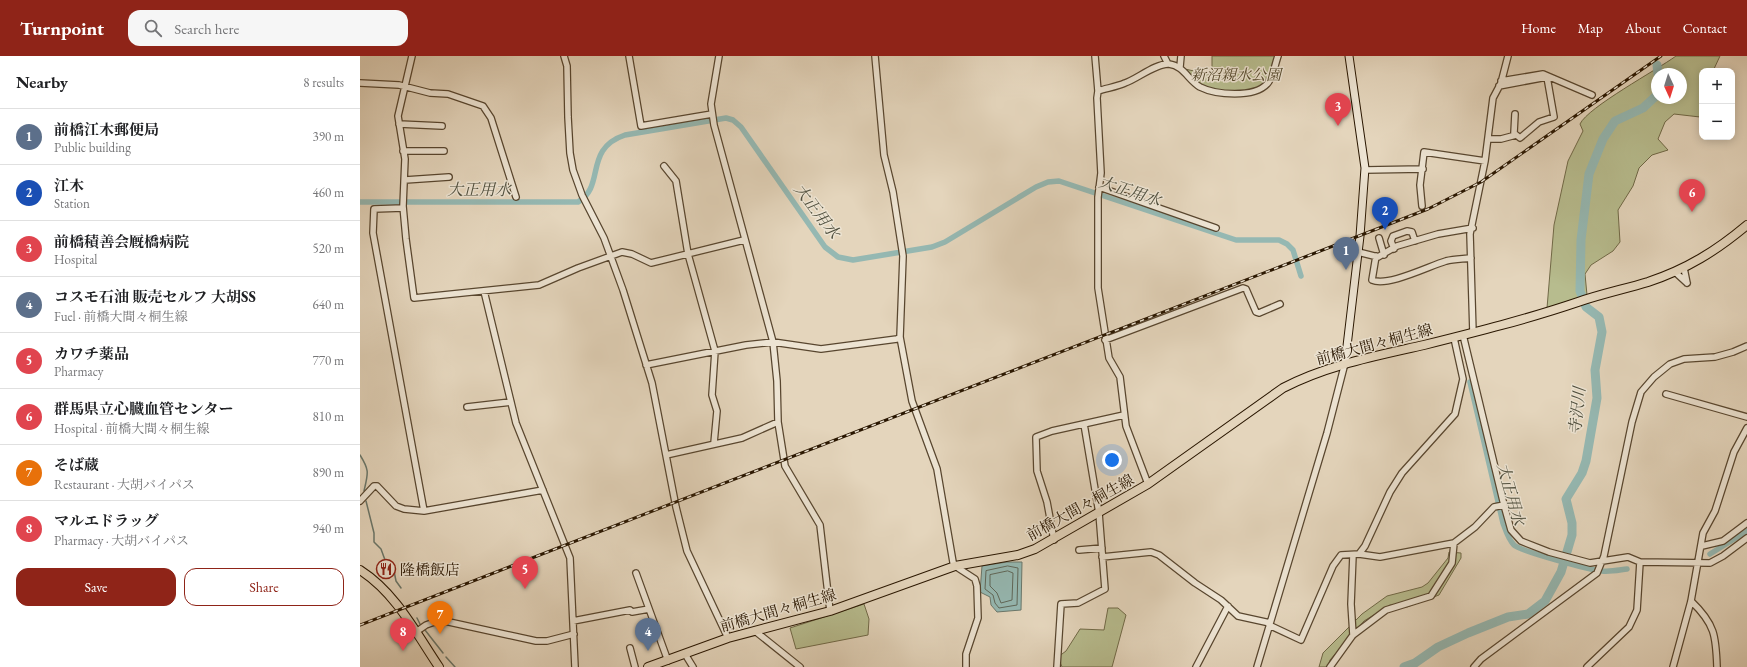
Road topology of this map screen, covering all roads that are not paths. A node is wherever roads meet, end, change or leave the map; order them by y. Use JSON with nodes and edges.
{"nodes":[{"id":1,"x":412,"y":56,"type":"edge"},
{"id":2,"x":564,"y":56,"type":"edge"},
{"id":3,"x":629,"y":56,"type":"edge"},
{"id":4,"x":719,"y":56,"type":"edge"},
{"id":5,"x":875,"y":56,"type":"edge"},
{"id":6,"x":1095,"y":56,"type":"edge"},
{"id":7,"x":1164,"y":56,"type":"edge"},
{"id":8,"x":1181,"y":56,"type":"edge"},
{"id":9,"x":1278,"y":56,"type":"edge"},
{"id":10,"x":1349,"y":56,"type":"edge"},
{"id":11,"x":1508,"y":56,"type":"edge"},
{"id":12,"x":1168,"y":64,"type":"junction"},
{"id":13,"x":1180,"y":67,"type":"junction"},
{"id":14,"x":1548,"y":77,"type":"junction"},
{"id":15,"x":360,"y":83,"type":"edge"},
{"id":16,"x":1500,"y":84,"type":"junction"},
{"id":17,"x":404,"y":86,"type":"junction"},
{"id":18,"x":1098,"y":91,"type":"junction"},
{"id":19,"x":1592,"y":96,"type":"dead end"},
{"id":20,"x":1515,"y":114,"type":"dead end"},
{"id":21,"x":712,"y":115,"type":"junction"},
{"id":22,"x":399,"y":124,"type":"junction"},
{"id":23,"x":442,"y":126,"type":"dead end"},
{"id":24,"x":1516,"y":135,"type":"junction"},
{"id":25,"x":1488,"y":139,"type":"junction"},
{"id":26,"x":403,"y":151,"type":"junction"},
{"id":27,"x":444,"y":151,"type":"dead end"},
{"id":28,"x":1485,"y":161,"type":"junction"},
{"id":29,"x":664,"y":166,"type":"dead end"},
{"id":30,"x":1423,"y":169,"type":"junction"},
{"id":31,"x":1365,"y":170,"type":"junction"},
{"id":32,"x":449,"y":177,"type":"dead end"},
{"id":33,"x":405,"y":180,"type":"junction"},
{"id":34,"x":1099,"y":188,"type":"junction"},
{"id":35,"x":516,"y":197,"type":"dead end"},
{"id":36,"x":1422,"y":206,"type":"dead end"},
{"id":37,"x":403,"y":207,"type":"junction"},
{"id":38,"x":1747,"y":226,"type":"edge"},
{"id":39,"x":1216,"y":228,"type":"dead end"},
{"id":40,"x":1473,"y":228,"type":"junction"},
{"id":41,"x":1379,"y":238,"type":"dead end"},
{"id":42,"x":744,"y":240,"type":"junction"},
{"id":43,"x":1415,"y":241,"type":"junction"},
{"id":44,"x":1394,"y":249,"type":"junction"},
{"id":45,"x":1358,"y":252,"type":"junction"},
{"id":46,"x":688,"y":254,"type":"junction"},
{"id":47,"x":610,"y":255,"type":"junction"},
{"id":48,"x":1384,"y":255,"type":"junction"},
{"id":49,"x":1376,"y":256,"type":"junction"},
{"id":50,"x":1471,"y":258,"type":"junction"},
{"id":51,"x":1684,"y":268,"type":"junction"},
{"id":52,"x":1675,"y":272,"type":"junction"},
{"id":53,"x":484,"y":291,"type":"junction"},
{"id":54,"x":1280,"y":304,"type":"dead end"},
{"id":55,"x":1473,"y":333,"type":"junction"},
{"id":56,"x":1459,"y":336,"type":"junction"},
{"id":57,"x":900,"y":337,"type":"junction"},
{"id":58,"x":1105,"y":340,"type":"junction"},
{"id":59,"x":773,"y":342,"type":"junction"},
{"id":60,"x":1747,"y":346,"type":"edge"},
{"id":61,"x":715,"y":351,"type":"junction"},
{"id":62,"x":1345,"y":363,"type":"junction"},
{"id":63,"x":646,"y":365,"type":"junction"},
{"id":64,"x":1666,"y":394,"type":"dead end"},
{"id":65,"x":511,"y":402,"type":"junction"},
{"id":66,"x":467,"y":407,"type":"dead end"},
{"id":67,"x":1124,"y":415,"type":"junction"},
{"id":68,"x":1747,"y":417,"type":"edge"},
{"id":69,"x":778,"y":422,"type":"junction"},
{"id":70,"x":1084,"y":424,"type":"junction"},
{"id":71,"x":1747,"y":428,"type":"edge"},
{"id":72,"x":714,"y":443,"type":"junction"},
{"id":73,"x":666,"y":455,"type":"junction"},
{"id":74,"x":1148,"y":484,"type":"junction"},
{"id":75,"x":543,"y":490,"type":"junction"},
{"id":76,"x":360,"y":501,"type":"edge"},
{"id":77,"x":1503,"y":505,"type":"junction"},
{"id":78,"x":424,"y":511,"type":"junction"},
{"id":79,"x":1099,"y":513,"type":"junction"},
{"id":80,"x":1747,"y":523,"type":"edge"},
{"id":81,"x":1747,"y":538,"type":"edge"},
{"id":82,"x":1054,"y":540,"type":"junction"},
{"id":83,"x":1454,"y":543,"type":"junction"},
{"id":84,"x":1702,"y":546,"type":"junction"},
{"id":85,"x":1102,"y":548,"type":"junction"},
{"id":86,"x":1079,"y":550,"type":"dead end"},
{"id":87,"x":1356,"y":555,"type":"junction"},
{"id":88,"x":1102,"y":557,"type":"junction"},
{"id":89,"x":1640,"y":562,"type":"junction"},
{"id":90,"x":1699,"y":563,"type":"junction"},
{"id":91,"x":1601,"y":564,"type":"junction"},
{"id":92,"x":955,"y":566,"type":"junction"},
{"id":93,"x":360,"y":570,"type":"edge"},
{"id":94,"x":636,"y":574,"type":"dead end"},
{"id":95,"x":1691,"y":601,"type":"junction"},
{"id":96,"x":1228,"y":606,"type":"junction"},
{"id":97,"x":649,"y":608,"type":"junction"},
{"id":98,"x":830,"y":611,"type":"junction"},
{"id":99,"x":573,"y":621,"type":"junction"},
{"id":100,"x":1269,"y":624,"type":"junction"},
{"id":101,"x":755,"y":631,"type":"junction"},
{"id":102,"x":416,"y":632,"type":"junction"},
{"id":103,"x":574,"y":634,"type":"junction"},
{"id":104,"x":1353,"y":635,"type":"junction"},
{"id":105,"x":728,"y":638,"type":"junction"},
{"id":106,"x":630,"y":648,"type":"dead end"},
{"id":107,"x":685,"y":654,"type":"junction"},
{"id":108,"x":668,"y":661,"type":"junction"},
{"id":109,"x":439,"y":667,"type":"edge"},
{"id":110,"x":575,"y":667,"type":"edge"},
{"id":111,"x":635,"y":667,"type":"edge"},
{"id":112,"x":648,"y":667,"type":"edge"},
{"id":113,"x":693,"y":667,"type":"edge"},
{"id":114,"x":800,"y":667,"type":"edge"},
{"id":115,"x":966,"y":667,"type":"edge"},
{"id":116,"x":1057,"y":667,"type":"edge"},
{"id":117,"x":1196,"y":667,"type":"edge"},
{"id":118,"x":1257,"y":667,"type":"edge"},
{"id":119,"x":1330,"y":667,"type":"edge"},
{"id":120,"x":1474,"y":667,"type":"edge"},
{"id":121,"x":1587,"y":667,"type":"edge"},
{"id":122,"x":1673,"y":667,"type":"edge"},
{"id":123,"x":1717,"y":667,"type":"edge"}],
"edges":[{"from":1,"to":17,"type":"street"},
{"from":2,"to":47,"type":"street"},
{"from":3,"to":21,"type":"street"},
{"from":4,"to":21,"type":"street"},
{"from":5,"to":57,"type":"street"},
{"from":6,"to":18,"type":"street"},
{"from":7,"to":12,"type":"street"},
{"from":8,"to":13,"type":"street"},
{"from":9,"to":13,"type":"street"},
{"from":10,"to":31,"type":"street"},
{"from":11,"to":16,"type":"street"},
{"from":12,"to":13,"type":"street"},
{"from":12,"to":18,"type":"street"},
{"from":14,"to":16,"type":"street"},
{"from":14,"to":19,"type":"street"},
{"from":14,"to":24,"type":"street"},
{"from":15,"to":17,"type":"street"},
{"from":16,"to":25,"type":"street"},
{"from":17,"to":22,"type":"street"},
{"from":17,"to":35,"type":"street"},
{"from":18,"to":34,"type":"street"},
{"from":20,"to":24,"type":"street"},
{"from":21,"to":42,"type":"street"},
{"from":22,"to":23,"type":"street"},
{"from":22,"to":26,"type":"street"},
{"from":24,"to":25,"type":"street"},
{"from":25,"to":28,"type":"street"},
{"from":26,"to":27,"type":"street"},
{"from":26,"to":33,"type":"street"},
{"from":28,"to":30,"type":"street"},
{"from":28,"to":40,"type":"street"},
{"from":29,"to":46,"type":"street"},
{"from":30,"to":31,"type":"street"},
{"from":30,"to":36,"type":"street"},
{"from":31,"to":45,"type":"street"},
{"from":32,"to":33,"type":"street"},
{"from":33,"to":37,"type":"street"},
{"from":34,"to":39,"type":"street"},
{"from":34,"to":58,"type":"street"},
{"from":37,"to":53,"type":"street"},
{"from":37,"to":78,"type":"street"},
{"from":38,"to":51,"type":"main road"},
{"from":40,"to":43,"type":"street"},
{"from":40,"to":50,"type":"street"},
{"from":41,"to":48,"type":"street"},
{"from":42,"to":46,"type":"street"},
{"from":42,"to":59,"type":"street"},
{"from":43,"to":44,"type":"street"},
{"from":43,"to":44,"type":"street"},
{"from":44,"to":48,"type":"street"},
{"from":45,"to":49,"type":"street"},
{"from":45,"to":62,"type":"street"},
{"from":46,"to":47,"type":"street"},
{"from":46,"to":61,"type":"street"},
{"from":47,"to":53,"type":"street"},
{"from":47,"to":63,"type":"street"},
{"from":48,"to":49,"type":"street"},
{"from":49,"to":50,"type":"street"},
{"from":50,"to":55,"type":"street"},
{"from":51,"to":52,"type":"main road"},
{"from":51,"to":52,"type":"street"},
{"from":52,"to":55,"type":"main road","name":"前橋大間々桐生線"},
{"from":53,"to":65,"type":"street"},
{"from":54,"to":58,"type":"street"},
{"from":55,"to":56,"type":"main road","name":"前橋大間々桐生線"},
{"from":56,"to":62,"type":"main road","name":"前橋大間々桐生線"},
{"from":56,"to":77,"type":"street"},
{"from":56,"to":87,"type":"street"},
{"from":57,"to":59,"type":"street"},
{"from":57,"to":92,"type":"street"},
{"from":58,"to":67,"type":"street"},
{"from":59,"to":61,"type":"street"},
{"from":59,"to":69,"type":"street"},
{"from":60,"to":91,"type":"street"},
{"from":61,"to":63,"type":"street"},
{"from":61,"to":72,"type":"street"},
{"from":62,"to":74,"type":"main road","name":"前橋大間々桐生線"},
{"from":62,"to":100,"type":"street"},
{"from":63,"to":73,"type":"street"},
{"from":64,"to":68,"type":"street"},
{"from":65,"to":66,"type":"street"},
{"from":65,"to":75,"type":"street"},
{"from":67,"to":70,"type":"street"},
{"from":67,"to":74,"type":"street"},
{"from":69,"to":72,"type":"street"},
{"from":69,"to":98,"type":"street"},
{"from":70,"to":79,"type":"street"},
{"from":70,"to":82,"type":"street"},
{"from":71,"to":84,"type":"street"},
{"from":72,"to":73,"type":"street"},
{"from":73,"to":105,"type":"street"},
{"from":74,"to":79,"type":"main road","name":"前橋大間々桐生線"},
{"from":75,"to":78,"type":"street"},
{"from":75,"to":99,"type":"street"},
{"from":76,"to":78,"type":"street"},
{"from":77,"to":83,"type":"street"},
{"from":77,"to":91,"type":"street"},
{"from":79,"to":82,"type":"main road","name":"前橋大間々桐生線"},
{"from":79,"to":85,"type":"street"},
{"from":80,"to":84,"type":"street"},
{"from":81,"to":90,"type":"street"},
{"from":82,"to":92,"type":"main road","name":"前橋大間々桐生線"},
{"from":83,"to":87,"type":"street"},
{"from":83,"to":104,"type":"street"},
{"from":84,"to":90,"type":"street"},
{"from":85,"to":86,"type":"street"},
{"from":85,"to":88,"type":"street"},
{"from":87,"to":100,"type":"street"},
{"from":87,"to":104,"type":"street"},
{"from":88,"to":96,"type":"street"},
{"from":88,"to":116,"type":"street"},
{"from":89,"to":90,"type":"street"},
{"from":89,"to":91,"type":"street"},
{"from":89,"to":121,"type":"street"},
{"from":90,"to":95,"type":"street"},
{"from":91,"to":120,"type":"street"},
{"from":92,"to":98,"type":"main road","name":"前橋大間々桐生線"},
{"from":92,"to":115,"type":"street"},
{"from":93,"to":102,"type":"main road"},
{"from":94,"to":97,"type":"street"},
{"from":95,"to":122,"type":"street"},
{"from":95,"to":123,"type":"street"},
{"from":96,"to":100,"type":"street"},
{"from":96,"to":117,"type":"street"},
{"from":97,"to":99,"type":"street"},
{"from":97,"to":108,"type":"street"},
{"from":98,"to":101,"type":"main road","name":"前橋大間々桐生線"},
{"from":99,"to":103,"type":"street"},
{"from":100,"to":118,"type":"street"},
{"from":101,"to":105,"type":"main road","name":"前橋大間々桐生線"},
{"from":101,"to":114,"type":"street"},
{"from":102,"to":103,"type":"street"},
{"from":102,"to":109,"type":"main road"},
{"from":103,"to":110,"type":"street"},
{"from":104,"to":119,"type":"street"},
{"from":105,"to":107,"type":"main road","name":"前橋大間々桐生線"},
{"from":106,"to":111,"type":"street"},
{"from":107,"to":108,"type":"main road","name":"前橋大間々桐生線"},
{"from":107,"to":113,"type":"street"},
{"from":108,"to":112,"type":"main road","name":"前橋大間々桐生線"}]}
